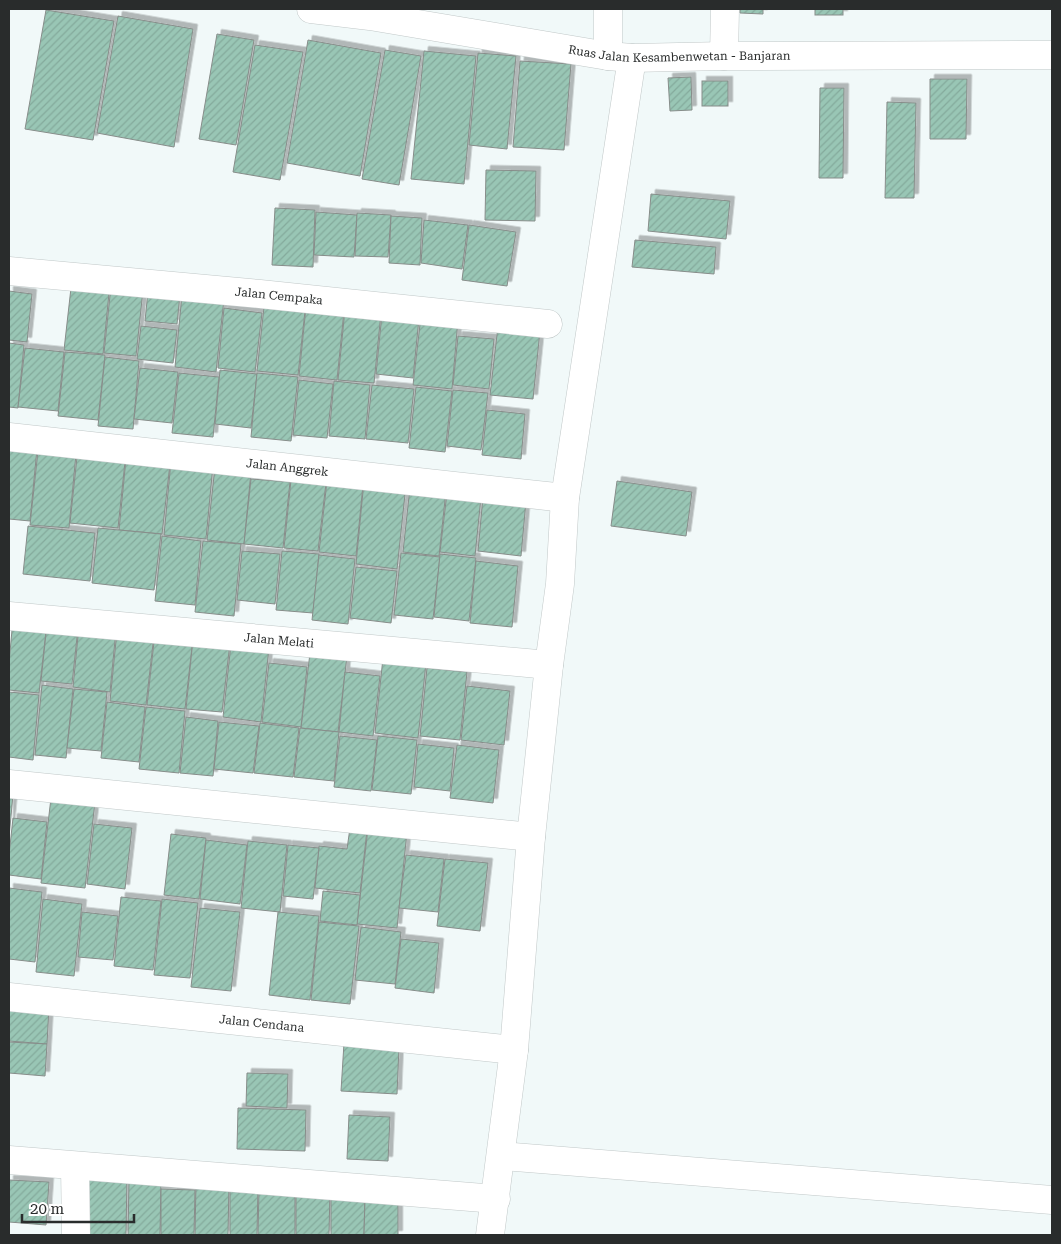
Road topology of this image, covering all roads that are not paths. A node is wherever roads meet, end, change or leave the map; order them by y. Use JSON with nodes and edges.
{"nodes":[{"id":1,"x":311,"y":9,"type":"edge"},
{"id":2,"x":608,"y":9,"type":"edge"},
{"id":3,"x":725,"y":9,"type":"edge"},
{"id":4,"x":1052,"y":55,"type":"edge"},
{"id":5,"x":724,"y":56,"type":"junction"},
{"id":6,"x":620,"y":57,"type":"junction"},
{"id":7,"x":9,"y":272,"type":"edge"},
{"id":8,"x":548,"y":324,"type":"dead end"},
{"id":9,"x":9,"y":437,"type":"edge"},
{"id":10,"x":565,"y":498,"type":"junction"},
{"id":11,"x":9,"y":616,"type":"edge"},
{"id":12,"x":549,"y":665,"type":"junction"},
{"id":13,"x":9,"y":784,"type":"edge"},
{"id":14,"x":531,"y":837,"type":"junction"},
{"id":15,"x":9,"y":997,"type":"edge"},
{"id":16,"x":514,"y":1050,"type":"junction"},
{"id":17,"x":501,"y":1156,"type":"junction"},
{"id":18,"x":9,"y":1160,"type":"edge"},
{"id":19,"x":75,"y":1166,"type":"junction"},
{"id":20,"x":496,"y":1199,"type":"junction"},
{"id":21,"x":1052,"y":1200,"type":"edge"},
{"id":22,"x":76,"y":1235,"type":"edge"},
{"id":23,"x":490,"y":1235,"type":"edge"}],
"edges":[{"from":1,"to":6,"type":"street","name":"Ruas Jalan Kesambenwetan - Banjaran"},
{"from":2,"to":6,"type":"street"},
{"from":3,"to":5,"type":"street"},
{"from":4,"to":5,"type":"street","name":"Ruas Jalan Kesambenwetan - Banjaran"},
{"from":5,"to":6,"type":"street","name":"Ruas Jalan Kesambenwetan - Banjaran"},
{"from":6,"to":10,"type":"street"},
{"from":7,"to":8,"type":"street","name":"Jalan Cempaka"},
{"from":9,"to":10,"type":"street","name":"Jalan Anggrek"},
{"from":10,"to":12,"type":"street"},
{"from":11,"to":12,"type":"street","name":"Jalan Melati"},
{"from":12,"to":14,"type":"street"},
{"from":13,"to":14,"type":"street"},
{"from":14,"to":16,"type":"street"},
{"from":15,"to":16,"type":"street","name":"Jalan Cendana"},
{"from":16,"to":17,"type":"street"},
{"from":17,"to":20,"type":"street"},
{"from":17,"to":21,"type":"street"},
{"from":18,"to":19,"type":"street"},
{"from":19,"to":20,"type":"street"},
{"from":19,"to":22,"type":"street"},
{"from":20,"to":23,"type":"street"}]}
